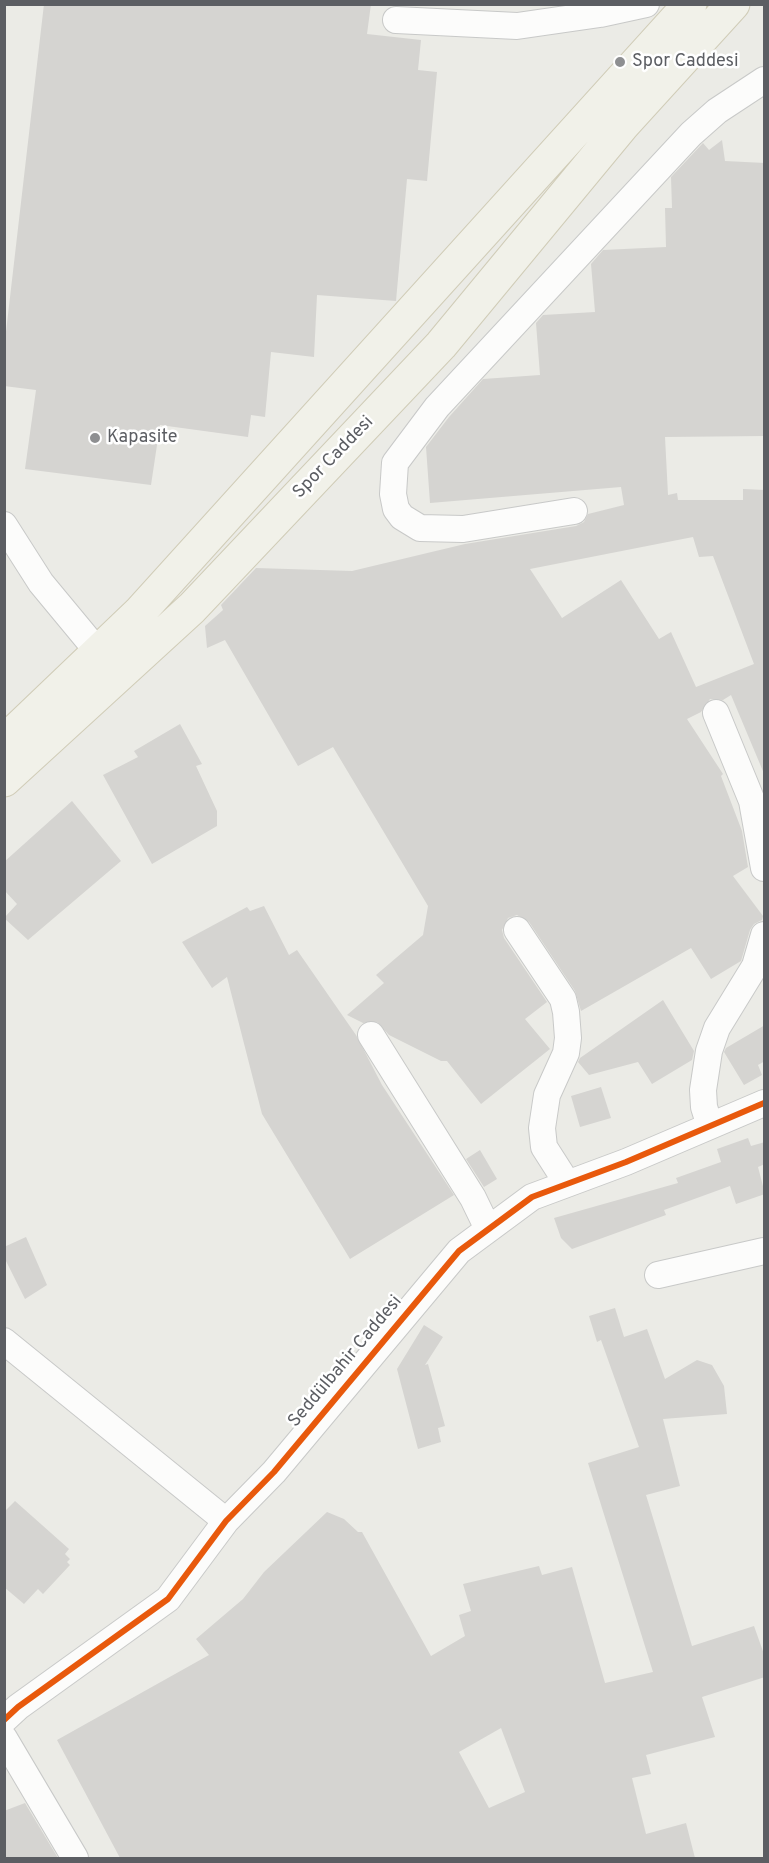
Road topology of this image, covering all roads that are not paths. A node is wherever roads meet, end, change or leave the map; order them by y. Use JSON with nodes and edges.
{"nodes":[{"id":1,"x":646,"y":4,"type":"edge"},
{"id":2,"x":690,"y":4,"type":"edge"},
{"id":3,"x":733,"y":4,"type":"edge"},
{"id":4,"x":396,"y":21,"type":"dead end"},
{"id":5,"x":765,"y":80,"type":"edge"},
{"id":6,"x":574,"y":511,"type":"dead end"},
{"id":7,"x":4,"y":525,"type":"edge"},
{"id":8,"x":99,"y":653,"type":"junction"},
{"id":9,"x":716,"y":712,"type":"dead end"},
{"id":10,"x":4,"y":742,"type":"edge"},
{"id":11,"x":4,"y":780,"type":"edge"},
{"id":12,"x":765,"y":868,"type":"edge"},
{"id":13,"x":517,"y":930,"type":"dead end"},
{"id":14,"x":765,"y":935,"type":"edge"},
{"id":15,"x":371,"y":1035,"type":"dead end"},
{"id":16,"x":765,"y":1103,"type":"edge"},
{"id":17,"x":710,"y":1126,"type":"junction"},
{"id":18,"x":567,"y":1183,"type":"junction"},
{"id":19,"x":488,"y":1229,"type":"junction"},
{"id":20,"x":765,"y":1251,"type":"edge"},
{"id":21,"x":658,"y":1275,"type":"dead end"},
{"id":22,"x":4,"y":1341,"type":"edge"},
{"id":23,"x":226,"y":1521,"type":"junction"},
{"id":24,"x":4,"y":1720,"type":"edge"},
{"id":25,"x":4,"y":1738,"type":"edge"},
{"id":26,"x":75,"y":1858,"type":"edge"}],
"edges":[{"from":1,"to":4,"type":"street"},
{"from":2,"to":8,"type":"main road"},
{"from":3,"to":11,"type":"main road","name":"Spor Caddesi"},
{"from":5,"to":6,"type":"street"},
{"from":7,"to":8,"type":"street"},
{"from":8,"to":10,"type":"main road"},
{"from":9,"to":12,"type":"street"},
{"from":13,"to":18,"type":"street"},
{"from":14,"to":17,"type":"street"},
{"from":15,"to":19,"type":"street"},
{"from":16,"to":17,"type":"street","name":"Seddülbahir Caddesi"},
{"from":17,"to":18,"type":"street","name":"Seddülbahir Caddesi"},
{"from":18,"to":19,"type":"street","name":"Seddülbahir Caddesi"},
{"from":19,"to":23,"type":"street","name":"Seddülbahir Caddesi"},
{"from":20,"to":21,"type":"street"},
{"from":22,"to":23,"type":"street"},
{"from":23,"to":24,"type":"street","name":"Seddülbahir Caddesi"},
{"from":25,"to":26,"type":"street"}]}
